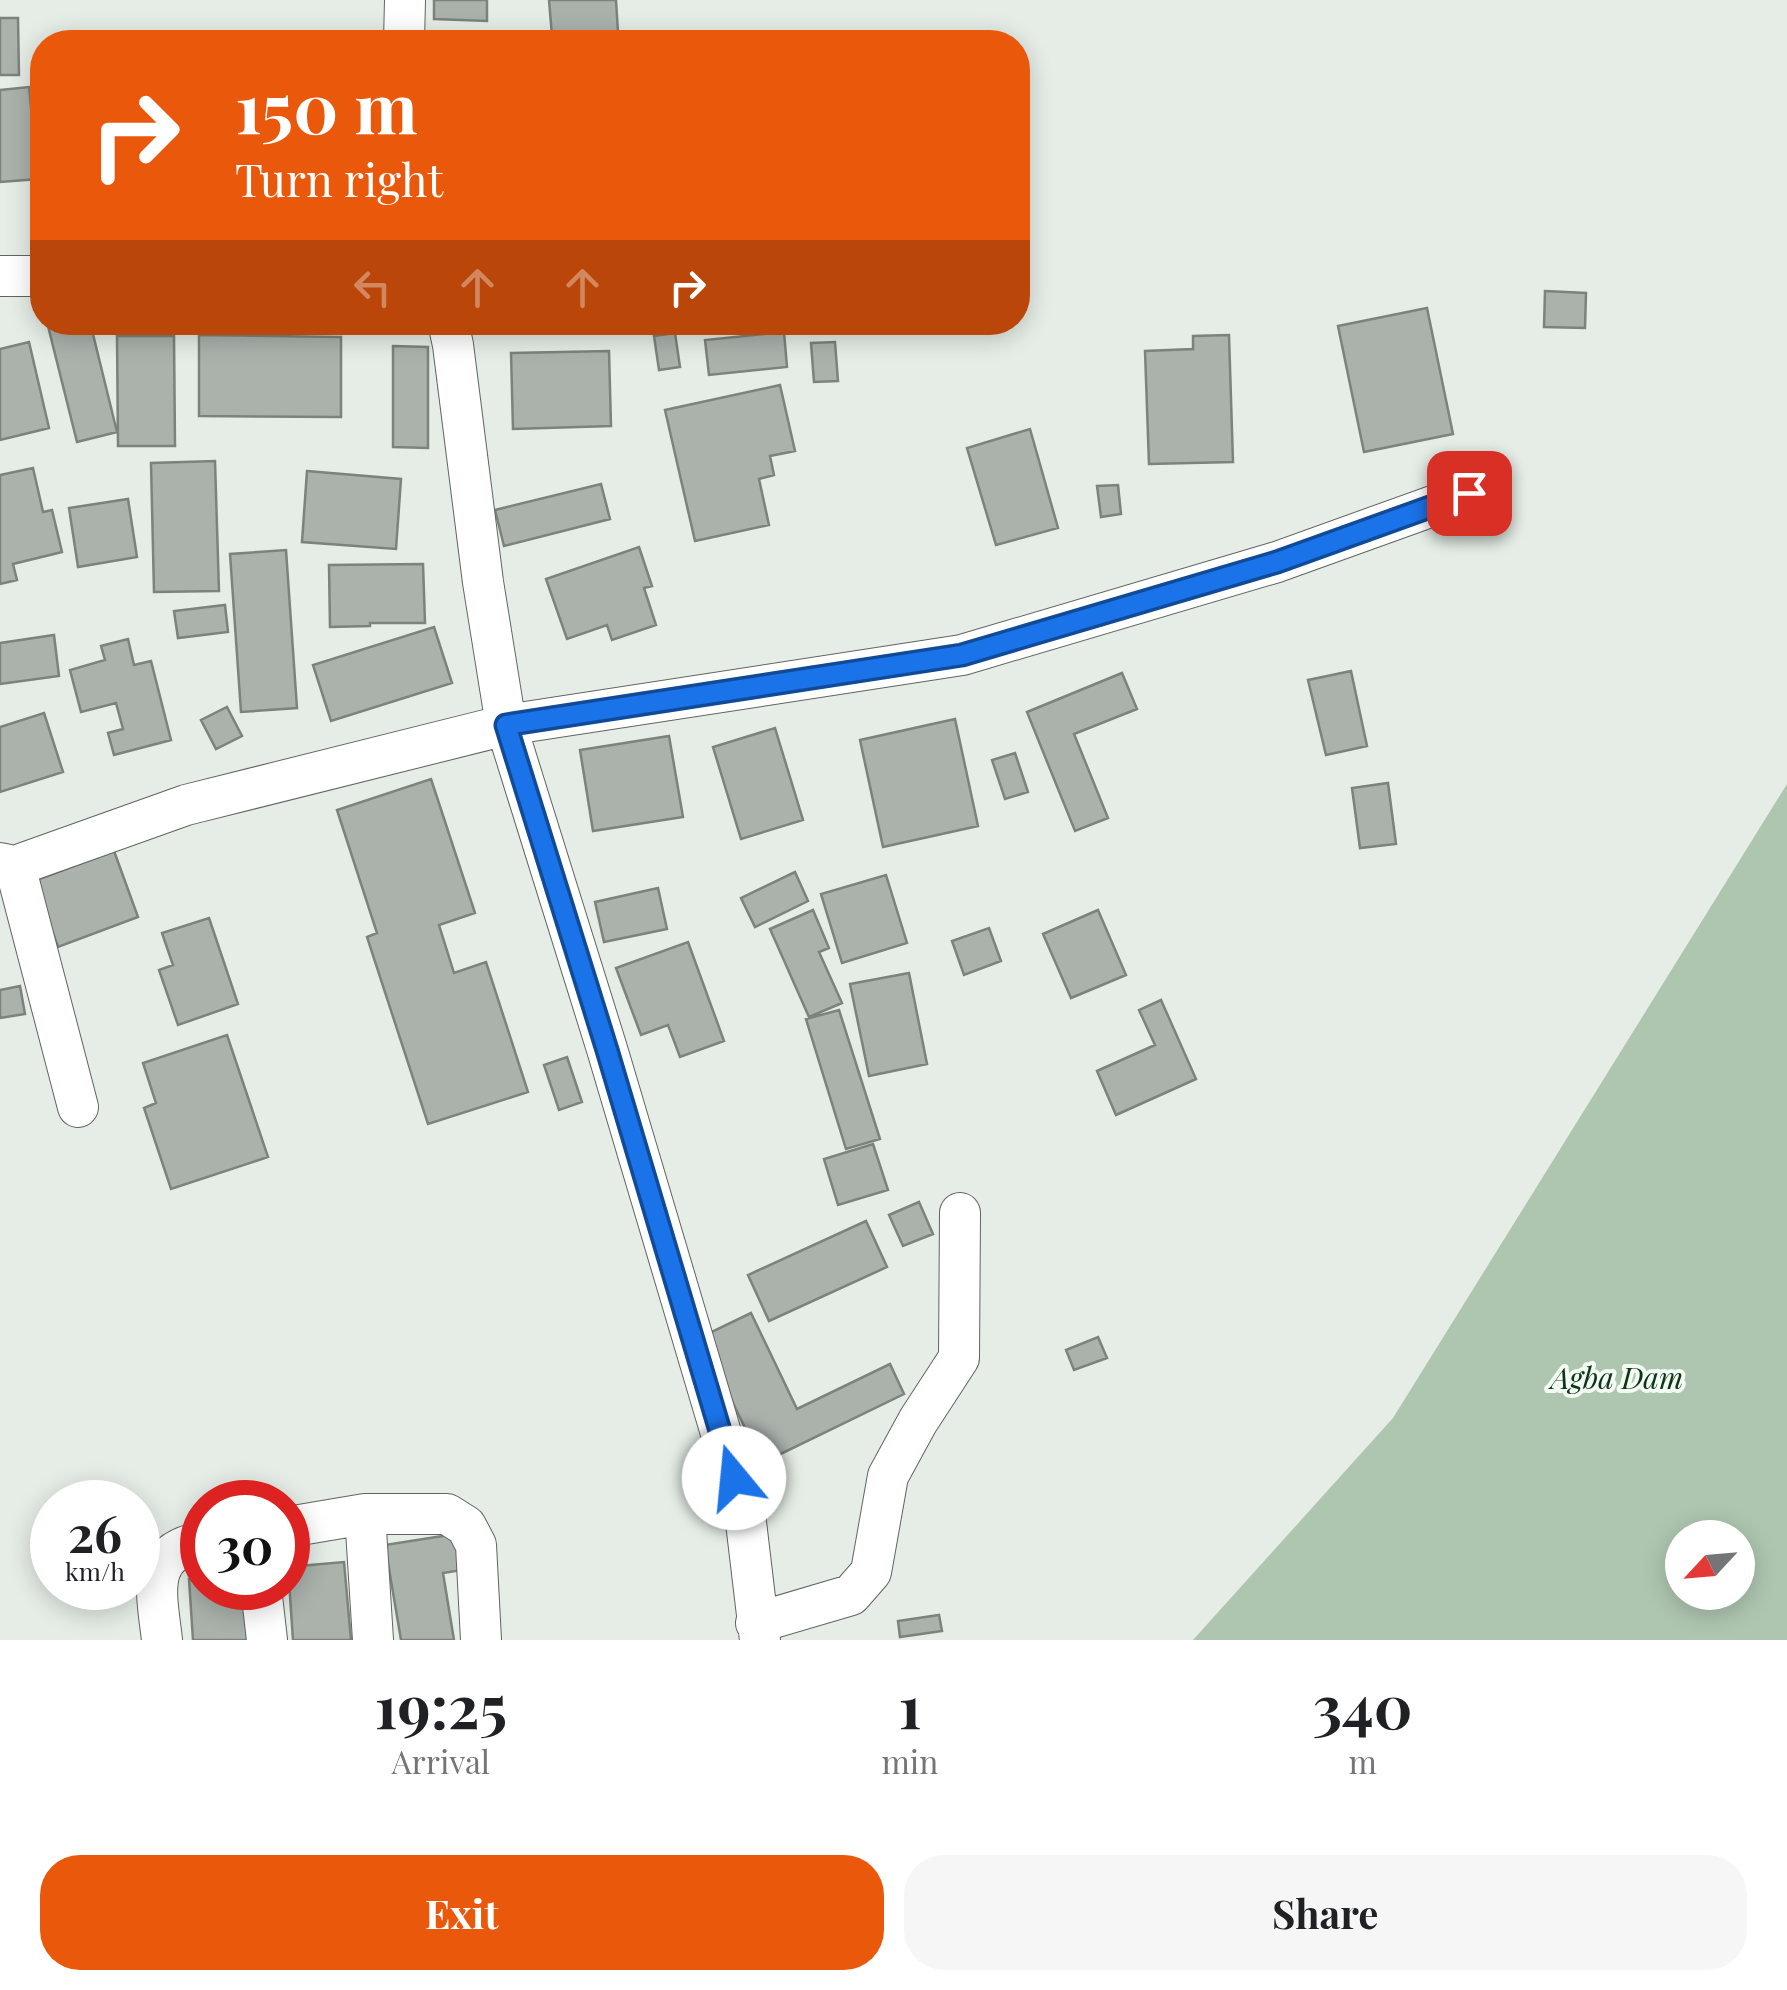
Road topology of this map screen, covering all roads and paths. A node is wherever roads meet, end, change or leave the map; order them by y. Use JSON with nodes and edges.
{"nodes":[{"id":1,"x":405,"y":0,"type":"edge"},
{"id":2,"x":404,"y":30,"type":"edge"},
{"id":3,"x":0,"y":276,"type":"edge"},
{"id":4,"x":30,"y":276,"type":"edge"},
{"id":5,"x":451,"y":335,"type":"edge"},
{"id":6,"x":1469,"y":493,"type":"dead end"},
{"id":7,"x":506,"y":725,"type":"junction"},
{"id":8,"x":7,"y":864,"type":"edge"},
{"id":9,"x":78,"y":1107,"type":"dead end"},
{"id":10,"x":960,"y":1213,"type":"dead end"},
{"id":11,"x":364,"y":1514,"type":"junction"},
{"id":12,"x":310,"y":1523,"type":"edge"},
{"id":13,"x":180,"y":1548,"type":"edge"},
{"id":14,"x":263,"y":1610,"type":"edge"},
{"id":15,"x":758,"y":1632,"type":"edge"},
{"id":16,"x":162,"y":1640,"type":"edge"},
{"id":17,"x":266,"y":1640,"type":"edge"},
{"id":18,"x":373,"y":1640,"type":"edge"},
{"id":19,"x":481,"y":1640,"type":"edge"}],
"edges":[{"from":1,"to":2,"type":"street"},
{"from":3,"to":4,"type":"street"},
{"from":5,"to":7,"type":"street"},
{"from":6,"to":7,"type":"street"},
{"from":7,"to":8,"type":"street"},
{"from":7,"to":15,"type":"street"},
{"from":8,"to":9,"type":"street"},
{"from":10,"to":15,"type":"street"},
{"from":11,"to":12,"type":"street"},
{"from":11,"to":18,"type":"street"},
{"from":11,"to":19,"type":"street"},
{"from":13,"to":16,"type":"street"},
{"from":14,"to":17,"type":"street"}]}
